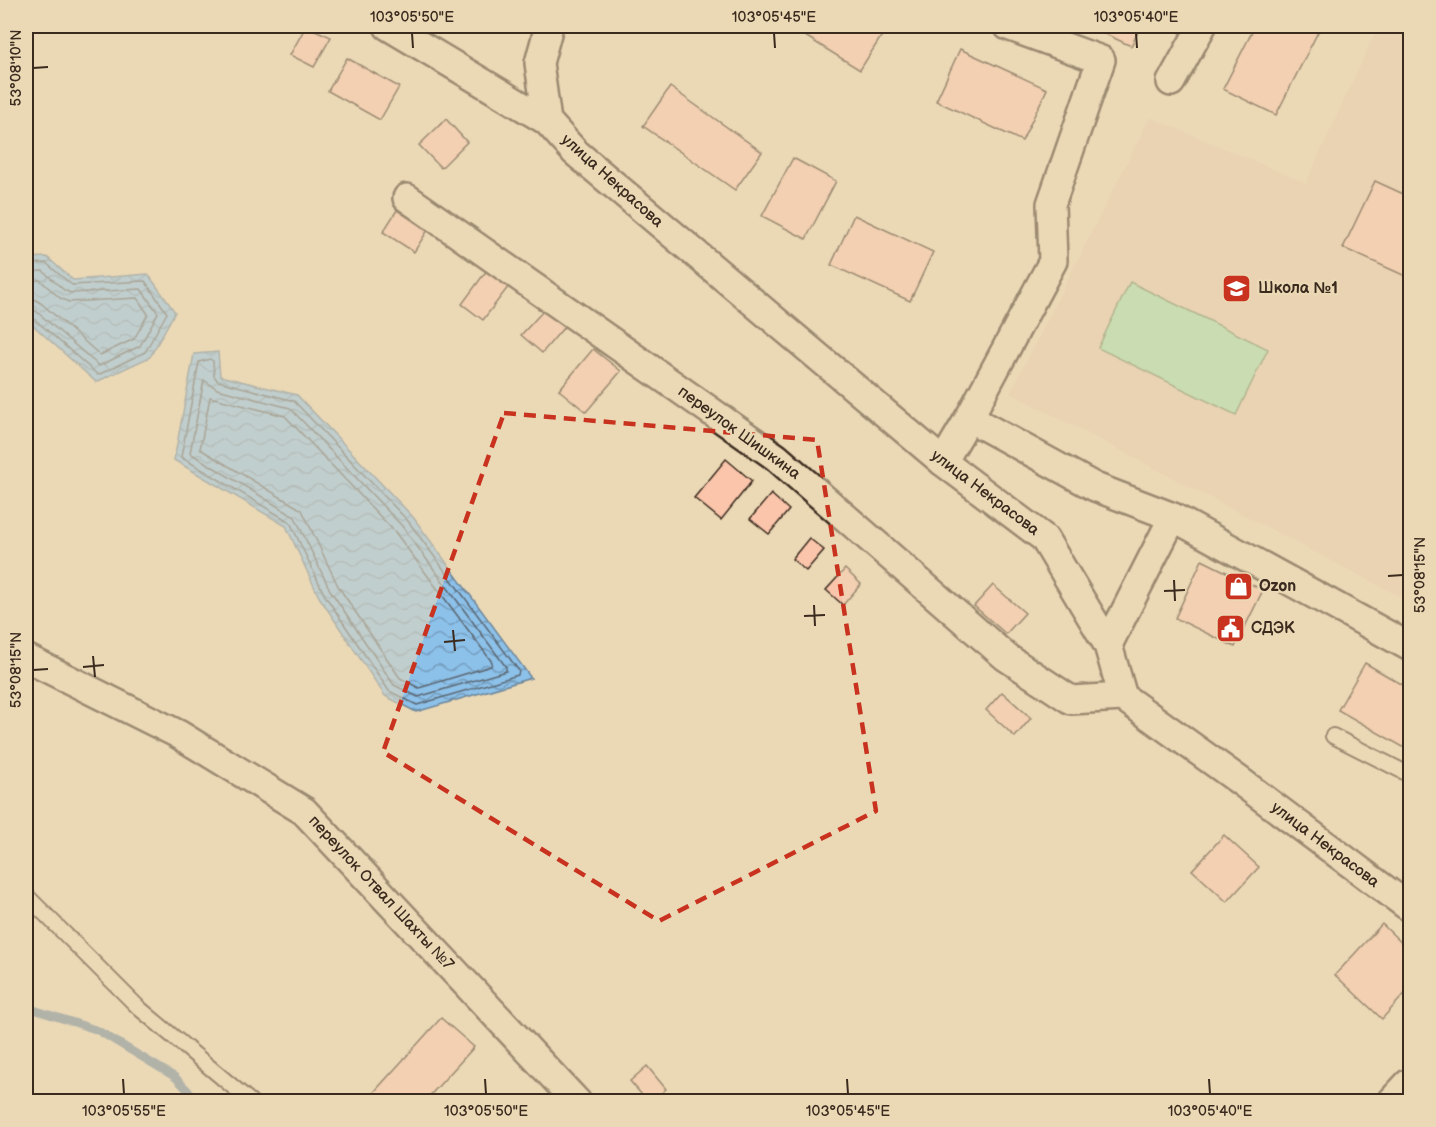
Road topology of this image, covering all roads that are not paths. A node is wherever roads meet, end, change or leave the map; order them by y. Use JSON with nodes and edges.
{"nodes":[{"id":1,"x":388,"y":26,"type":"edge"},
{"id":2,"x":549,"y":26,"type":"edge"},
{"id":3,"x":1008,"y":26,"type":"edge"},
{"id":4,"x":1202,"y":26,"type":"edge"},
{"id":5,"x":1172,"y":82,"type":"dead end"},
{"id":6,"x":547,"y":121,"type":"junction"},
{"id":7,"x":407,"y":198,"type":"dead end"},
{"id":8,"x":969,"y":418,"type":"junction"},
{"id":9,"x":943,"y":462,"type":"junction"},
{"id":10,"x":1173,"y":517,"type":"junction"},
{"id":11,"x":1108,"y":645,"type":"junction"},
{"id":12,"x":1410,"y":647,"type":"edge"},
{"id":13,"x":26,"y":658,"type":"edge"},
{"id":14,"x":1123,"y":697,"type":"junction"},
{"id":15,"x":1333,"y":736,"type":"dead end"},
{"id":16,"x":1410,"y":775,"type":"edge"},
{"id":17,"x":26,"y":895,"type":"edge"},
{"id":18,"x":1410,"y":909,"type":"edge"},
{"id":19,"x":1410,"y":1086,"type":"edge"},
{"id":20,"x":251,"y":1101,"type":"edge"},
{"id":21,"x":578,"y":1101,"type":"edge"},
{"id":22,"x":1395,"y":1101,"type":"edge"}],
"edges":[{"from":1,"to":6,"type":"street","name":"улица Некрасова"},
{"from":2,"to":6,"type":"street","name":"улица Некрасова"},
{"from":3,"to":8,"type":"street"},
{"from":4,"to":5,"type":"street"},
{"from":6,"to":9,"type":"street","name":"улица Некрасова"},
{"from":7,"to":14,"type":"street","name":"переулок Шишкина"},
{"from":8,"to":9,"type":"street"},
{"from":8,"to":10,"type":"street"},
{"from":9,"to":11,"type":"street","name":"улица Некрасова"},
{"from":10,"to":11,"type":"street"},
{"from":10,"to":12,"type":"street"},
{"from":11,"to":14,"type":"street","name":"улица Некрасова"},
{"from":13,"to":21,"type":"street","name":"переулок Отвал Шахты №7"},
{"from":14,"to":18,"type":"street","name":"улица Некрасова"},
{"from":15,"to":16,"type":"lane"},
{"from":17,"to":20,"type":"lane"},
{"from":19,"to":22,"type":"main road"}]}
